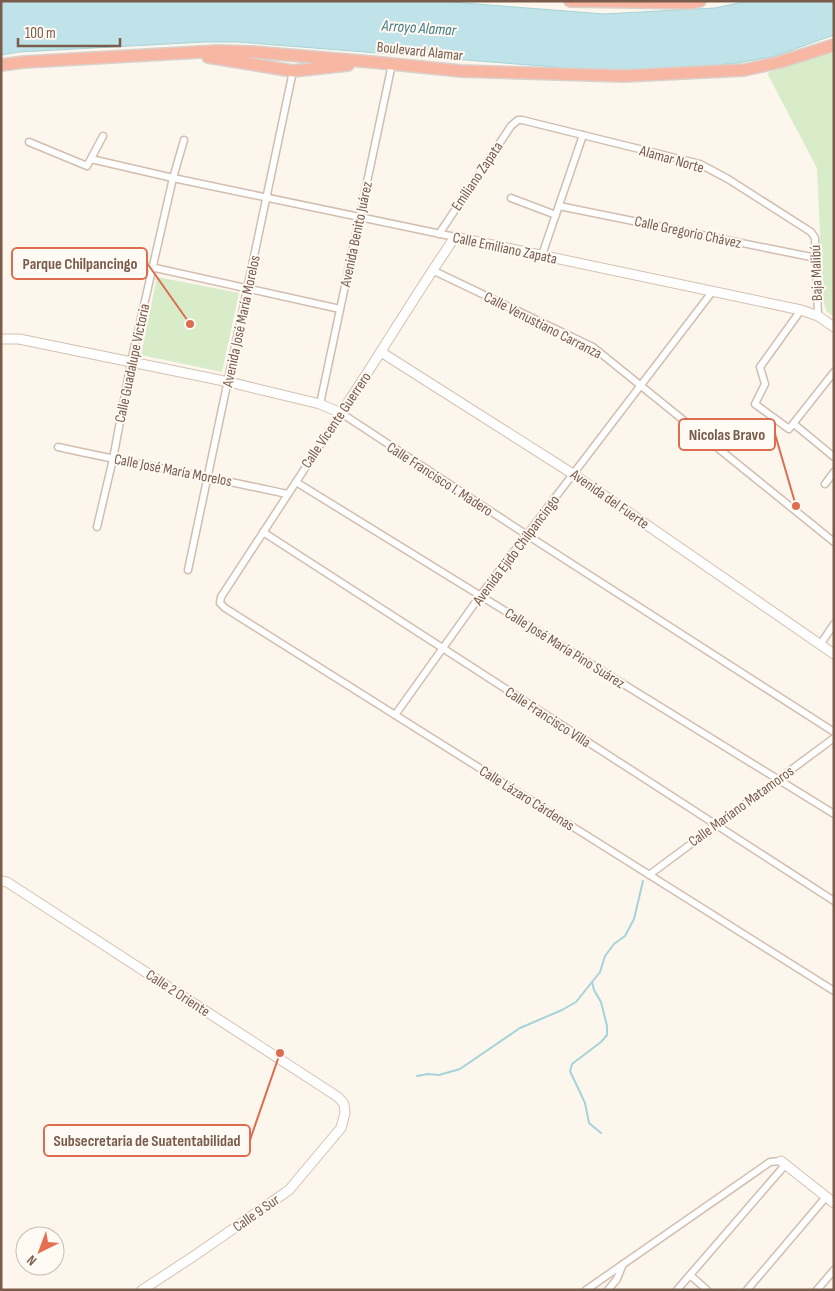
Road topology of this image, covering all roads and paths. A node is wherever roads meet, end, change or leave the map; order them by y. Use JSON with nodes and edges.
{"nodes":[{"id":1,"x":570,"y":1,"type":"edge"},
{"id":2,"x":700,"y":1,"type":"edge"},
{"id":3,"x":834,"y":45,"type":"edge"},
{"id":4,"x":186,"y":52,"type":"junction"},
{"id":5,"x":372,"y":62,"type":"junction"},
{"id":6,"x":392,"y":64,"type":"junction"},
{"id":7,"x":1,"y":65,"type":"edge"},
{"id":8,"x":293,"y":71,"type":"junction"},
{"id":9,"x":518,"y":120,"type":"joint"},
{"id":10,"x":582,"y":135,"type":"junction"},
{"id":11,"x":103,"y":136,"type":"dead end"},
{"id":12,"x":184,"y":140,"type":"dead end"},
{"id":13,"x":29,"y":142,"type":"dead end"},
{"id":14,"x":91,"y":159,"type":"junction"},
{"id":15,"x":173,"y":178,"type":"junction"},
{"id":16,"x":267,"y":198,"type":"junction"},
{"id":17,"x":511,"y":198,"type":"dead end"},
{"id":18,"x":559,"y":206,"type":"junction"},
{"id":19,"x":556,"y":215,"type":"junction"},
{"id":20,"x":360,"y":218,"type":"junction"},
{"id":21,"x":811,"y":232,"type":"joint"},
{"id":22,"x":439,"y":234,"type":"junction"},
{"id":23,"x":455,"y":237,"type":"junction"},
{"id":24,"x":97,"y":255,"type":"dead end"},
{"id":25,"x":542,"y":255,"type":"junction"},
{"id":26,"x":816,"y":258,"type":"junction"},
{"id":27,"x":153,"y":268,"type":"junction"},
{"id":28,"x":432,"y":270,"type":"junction"},
{"id":29,"x":248,"y":290,"type":"junction"},
{"id":30,"x":712,"y":292,"type":"junction"},
{"id":31,"x":340,"y":309,"type":"junction"},
{"id":32,"x":801,"y":310,"type":"junction"},
{"id":33,"x":818,"y":316,"type":"junction"},
{"id":34,"x":834,"y":327,"type":"edge"},
{"id":35,"x":1,"y":339,"type":"edge"},
{"id":36,"x":382,"y":352,"type":"junction"},
{"id":37,"x":131,"y":362,"type":"junction"},
{"id":38,"x":834,"y":372,"type":"edge"},
{"id":39,"x":229,"y":382,"type":"junction"},
{"id":40,"x":640,"y":386,"type":"junction"},
{"id":41,"x":320,"y":404,"type":"junction"},
{"id":42,"x":341,"y":413,"type":"junction"},
{"id":43,"x":794,"y":424,"type":"junction"},
{"id":44,"x":58,"y":447,"type":"dead end"},
{"id":45,"x":834,"y":457,"type":"edge"},
{"id":46,"x":114,"y":459,"type":"junction"},
{"id":47,"x":834,"y":472,"type":"edge"},
{"id":48,"x":574,"y":474,"type":"junction"},
{"id":49,"x":207,"y":476,"type":"junction"},
{"id":50,"x":296,"y":482,"type":"junction"},
{"id":51,"x":825,"y":484,"type":"dead end"},
{"id":52,"x":287,"y":494,"type":"junction"},
{"id":53,"x":97,"y":527,"type":"dead end"},
{"id":54,"x":262,"y":532,"type":"junction"},
{"id":55,"x":527,"y":536,"type":"junction"},
{"id":56,"x":834,"y":542,"type":"edge"},
{"id":57,"x":188,"y":570,"type":"dead end"},
{"id":58,"x":480,"y":596,"type":"junction"},
{"id":59,"x":220,"y":604,"type":"joint"},
{"id":60,"x":834,"y":624,"type":"edge"},
{"id":61,"x":820,"y":645,"type":"junction"},
{"id":62,"x":442,"y":649,"type":"junction"},
{"id":63,"x":834,"y":654,"type":"edge"},
{"id":64,"x":395,"y":715,"type":"junction"},
{"id":65,"x":834,"y":732,"type":"edge"},
{"id":66,"x":834,"y":738,"type":"edge"},
{"id":67,"x":777,"y":780,"type":"junction"},
{"id":68,"x":834,"y":814,"type":"edge"},
{"id":69,"x":715,"y":825,"type":"junction"},
{"id":70,"x":649,"y":875,"type":"junction"},
{"id":71,"x":1,"y":881,"type":"edge"},
{"id":72,"x":834,"y":901,"type":"edge"},
{"id":73,"x":834,"y":991,"type":"edge"},
{"id":74,"x":345,"y":1113,"type":"joint"},
{"id":75,"x":783,"y":1162,"type":"junction"},
{"id":76,"x":830,"y":1200,"type":"edge"},
{"id":77,"x":624,"y":1263,"type":"junction"},
{"id":78,"x":834,"y":1270,"type":"edge"},
{"id":79,"x":690,"y":1275,"type":"junction"},
{"id":80,"x":142,"y":1290,"type":"edge"},
{"id":81,"x":586,"y":1290,"type":"edge"},
{"id":82,"x":608,"y":1290,"type":"edge"},
{"id":83,"x":677,"y":1290,"type":"edge"},
{"id":84,"x":707,"y":1290,"type":"edge"},
{"id":85,"x":747,"y":1290,"type":"edge"},
{"id":86,"x":817,"y":1290,"type":"edge"}],
"edges":[{"from":1,"to":2,"type":"highway"},
{"from":3,"to":6,"type":"highway","name":"Boulevard Alamar"},
{"from":4,"to":5,"type":"highway","name":"Boulevard Alamar"},
{"from":4,"to":7,"type":"highway","name":"Boulevard Alamar"},
{"from":4,"to":8,"type":"highway"},
{"from":5,"to":6,"type":"highway","name":"Boulevard Alamar"},
{"from":5,"to":8,"type":"highway"},
{"from":6,"to":20,"type":"street","name":"Avenida Benito Juárez"},
{"from":8,"to":16,"type":"street","name":"Avenida José María Morelos"},
{"from":9,"to":10,"type":"street","name":"Alamar Norte"},
{"from":9,"to":22,"type":"street","name":"Emiliano Zapata"},
{"from":10,"to":18,"type":"street"},
{"from":10,"to":21,"type":"street","name":"Alamar Norte"},
{"from":11,"to":14,"type":"street"},
{"from":12,"to":15,"type":"street","name":"Calle Guadalupe Victoria"},
{"from":13,"to":14,"type":"street","name":"Calle Emiliano Zapata"},
{"from":14,"to":15,"type":"street","name":"Calle Emiliano Zapata"},
{"from":15,"to":16,"type":"street","name":"Calle Emiliano Zapata"},
{"from":15,"to":27,"type":"street","name":"Calle Guadalupe Victoria"},
{"from":16,"to":20,"type":"street","name":"Calle Emiliano Zapata"},
{"from":16,"to":29,"type":"street","name":"Avenida José María Morelos"},
{"from":17,"to":19,"type":"street"},
{"from":18,"to":19,"type":"street"},
{"from":18,"to":26,"type":"street","name":"Calle Gregorio Chávez"},
{"from":19,"to":25,"type":"street"},
{"from":20,"to":22,"type":"street","name":"Calle Emiliano Zapata"},
{"from":20,"to":31,"type":"street","name":"Avenida Benito Juárez"},
{"from":21,"to":26,"type":"street","name":"Baja Malibú"},
{"from":22,"to":23,"type":"street","name":"Calle Emiliano Zapata"},
{"from":23,"to":25,"type":"street","name":"Calle Emiliano Zapata"},
{"from":23,"to":28,"type":"street","name":"Calle Vicente Guerrero"},
{"from":24,"to":27,"type":"street"},
{"from":25,"to":30,"type":"street","name":"Calle Emiliano Zapata"},
{"from":26,"to":33,"type":"street","name":"Baja Malibú"},
{"from":27,"to":29,"type":"street"},
{"from":27,"to":37,"type":"street","name":"Calle Guadalupe Victoria"},
{"from":28,"to":36,"type":"street","name":"Calle Vicente Guerrero"},
{"from":28,"to":40,"type":"street","name":"Calle Venustiano Carranza"},
{"from":29,"to":31,"type":"street"},
{"from":29,"to":39,"type":"street","name":"Avenida José María Morelos"},
{"from":30,"to":32,"type":"street","name":"Calle Emiliano Zapata"},
{"from":30,"to":40,"type":"street","name":"Avenida Ejido Chilpancingo"},
{"from":31,"to":41,"type":"street","name":"Avenida Benito Juárez"},
{"from":32,"to":33,"type":"street","name":"Calle Emiliano Zapata"},
{"from":32,"to":43,"type":"street"},
{"from":33,"to":34,"type":"street","name":"Calle Emiliano Zapata"},
{"from":35,"to":37,"type":"street","name":"Calle Francisco I. Madero"},
{"from":36,"to":42,"type":"street","name":"Calle Vicente Guerrero"},
{"from":36,"to":48,"type":"street","name":"Avenida del Fuerte"},
{"from":37,"to":39,"type":"street","name":"Calle Francisco I. Madero"},
{"from":37,"to":46,"type":"street","name":"Calle Guadalupe Victoria"},
{"from":38,"to":43,"type":"street"},
{"from":39,"to":41,"type":"street","name":"Calle Francisco I. Madero"},
{"from":39,"to":49,"type":"street","name":"Avenida José María Morelos"},
{"from":40,"to":48,"type":"street","name":"Avenida Ejido Chilpancingo"},
{"from":40,"to":56,"type":"street","name":"Calle Venustiano Carranza"},
{"from":41,"to":42,"type":"street","name":"Calle Francisco I. Madero"},
{"from":42,"to":50,"type":"street","name":"Calle Vicente Guerrero"},
{"from":42,"to":55,"type":"street","name":"Calle Francisco I. Madero"},
{"from":43,"to":45,"type":"street"},
{"from":44,"to":46,"type":"street","name":"Calle José María Morelos"},
{"from":46,"to":49,"type":"street","name":"Calle José María Morelos"},
{"from":46,"to":53,"type":"street","name":"Calle Guadalupe Victoria"},
{"from":47,"to":51,"type":"street"},
{"from":48,"to":55,"type":"street","name":"Avenida Ejido Chilpancingo"},
{"from":48,"to":61,"type":"street","name":"Avenida del Fuerte"},
{"from":49,"to":52,"type":"street","name":"Calle José María Morelos"},
{"from":49,"to":57,"type":"street","name":"Avenida José María Morelos"},
{"from":50,"to":52,"type":"street","name":"Calle Vicente Guerrero"},
{"from":50,"to":58,"type":"street","name":"Calle José María Pino Suárez"},
{"from":52,"to":54,"type":"street","name":"Calle Vicente Guerrero"},
{"from":54,"to":59,"type":"street","name":"Calle Vicente Guerrero"},
{"from":54,"to":62,"type":"street","name":"Calle Francisco Villa"},
{"from":55,"to":58,"type":"street","name":"Avenida Ejido Chilpancingo"},
{"from":55,"to":65,"type":"street","name":"Calle Francisco I. Madero"},
{"from":58,"to":62,"type":"street","name":"Avenida Ejido Chilpancingo"},
{"from":58,"to":67,"type":"street","name":"Calle José María Pino Suárez"},
{"from":59,"to":64,"type":"street","name":"Calle Lázaro Cárdenas"},
{"from":60,"to":61,"type":"street"},
{"from":61,"to":63,"type":"street","name":"Avenida del Fuerte"},
{"from":62,"to":64,"type":"street","name":"Avenida Ejido Chilpancingo"},
{"from":62,"to":69,"type":"street","name":"Calle Francisco Villa"},
{"from":64,"to":70,"type":"street","name":"Calle Lázaro Cárdenas"},
{"from":66,"to":67,"type":"street","name":"Calle Mariano Matamoros"},
{"from":67,"to":68,"type":"street","name":"Calle José María Pino Suárez"},
{"from":67,"to":69,"type":"street","name":"Calle Mariano Matamoros"},
{"from":69,"to":70,"type":"street","name":"Calle Mariano Matamoros"},
{"from":69,"to":72,"type":"street","name":"Calle Francisco Villa"},
{"from":70,"to":73,"type":"street","name":"Calle Lázaro Cárdenas"},
{"from":71,"to":74,"type":"street","name":"Calle 2 Oriente"},
{"from":74,"to":80,"type":"street","name":"Calle 9 Sur"},
{"from":75,"to":76,"type":"street"},
{"from":75,"to":77,"type":"street"},
{"from":75,"to":79,"type":"street"},
{"from":76,"to":85,"type":"street"},
{"from":77,"to":81,"type":"street"},
{"from":77,"to":82,"type":"street"},
{"from":78,"to":86,"type":"street"},
{"from":79,"to":83,"type":"street"},
{"from":79,"to":84,"type":"street"}]}
